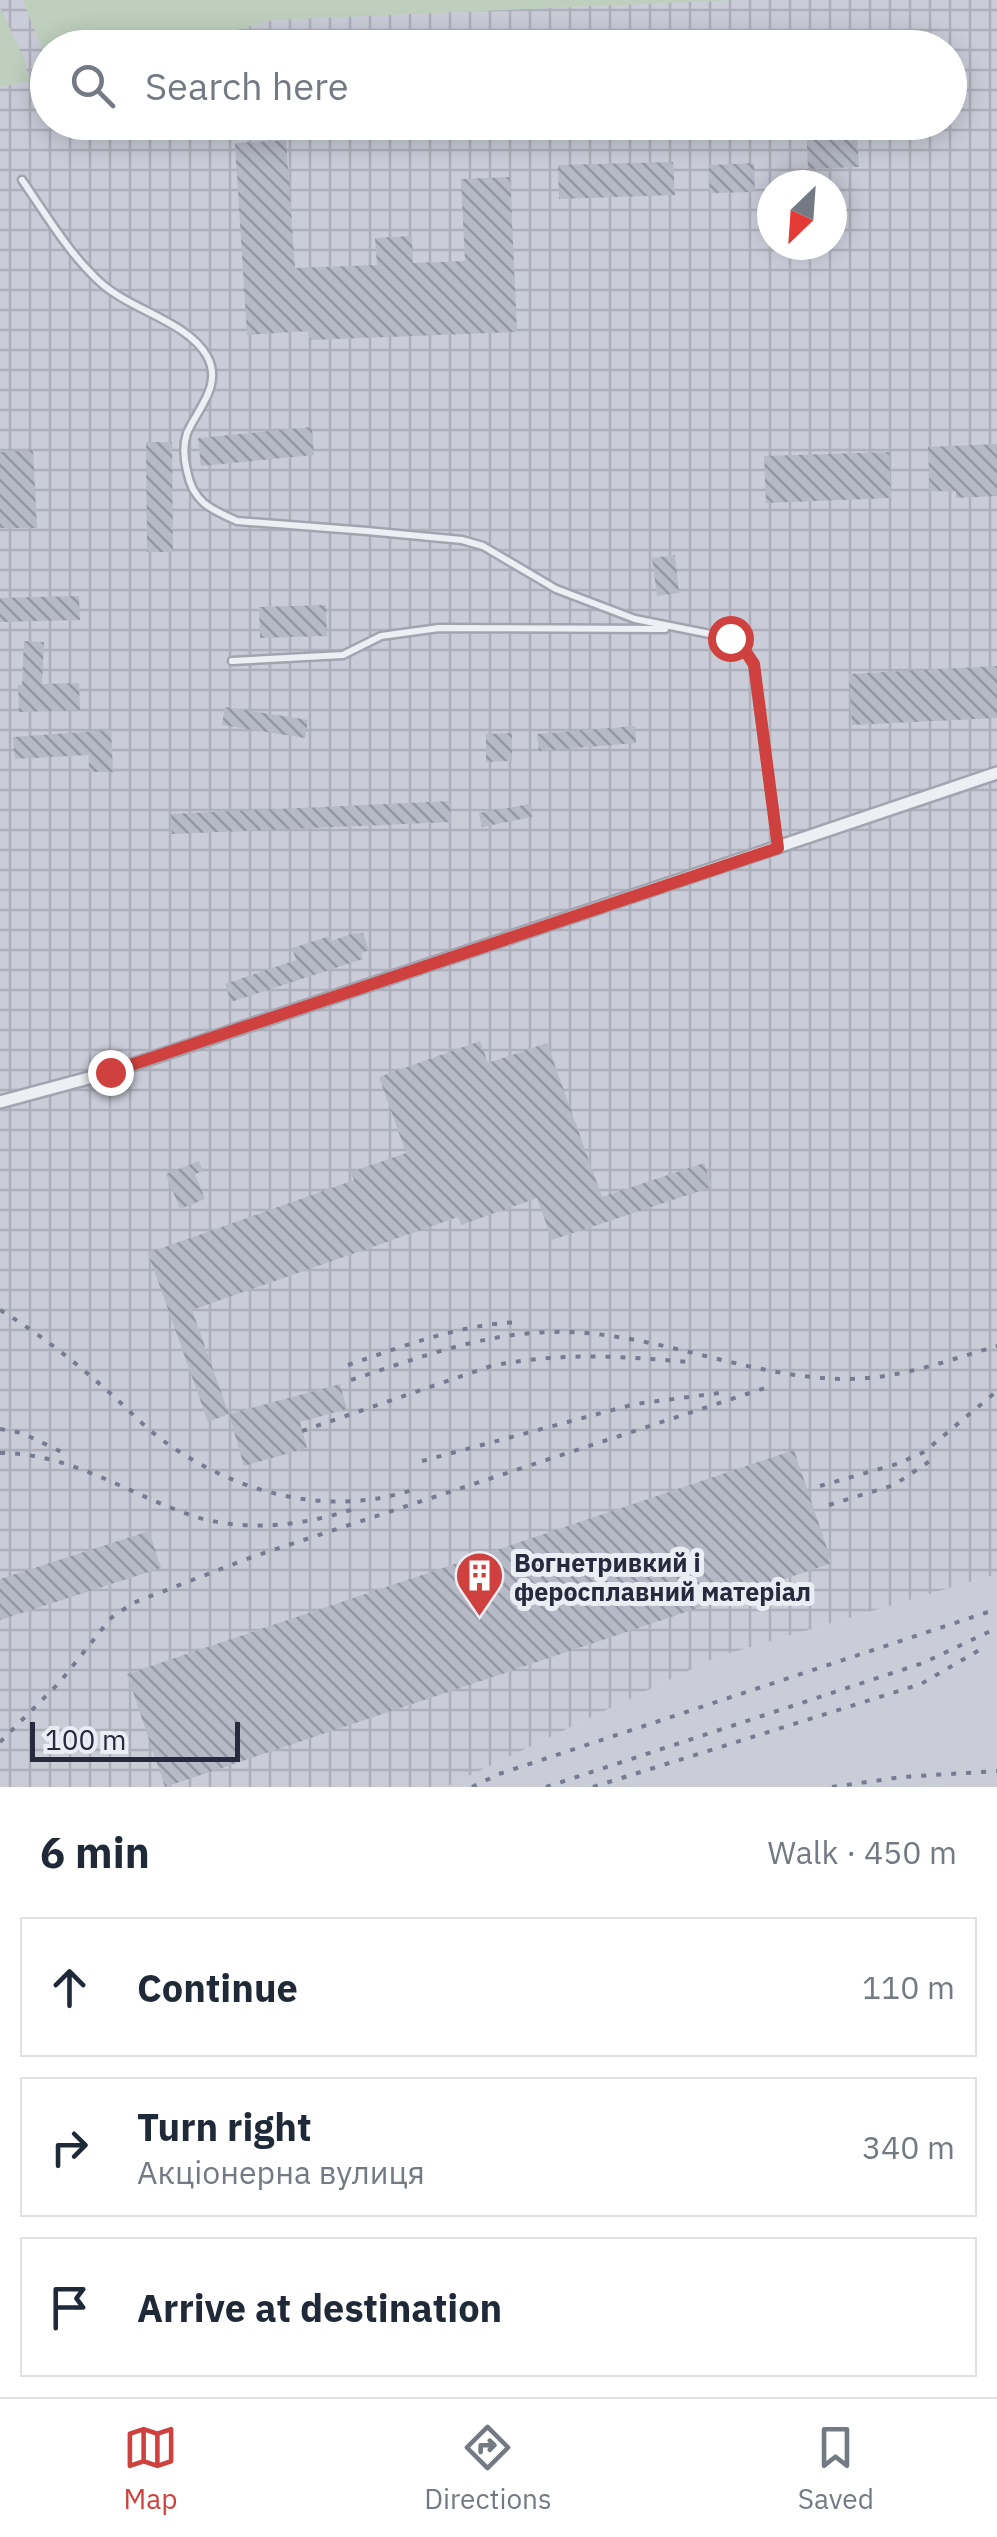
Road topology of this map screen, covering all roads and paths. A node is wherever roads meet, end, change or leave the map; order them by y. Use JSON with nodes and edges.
{"nodes":[{"id":1,"x":22,"y":180,"type":"dead end"},
{"id":2,"x":674,"y":629,"type":"junction"},
{"id":3,"x":232,"y":661,"type":"dead end"},
{"id":4,"x":997,"y":772,"type":"edge"},
{"id":5,"x":778,"y":848,"type":"junction"},
{"id":6,"x":0,"y":1102,"type":"edge"}],
"edges":[{"from":1,"to":2,"type":"lane"},
{"from":2,"to":3,"type":"lane"},
{"from":2,"to":5,"type":"lane"},
{"from":4,"to":5,"type":"street"},
{"from":5,"to":6,"type":"street"}]}
